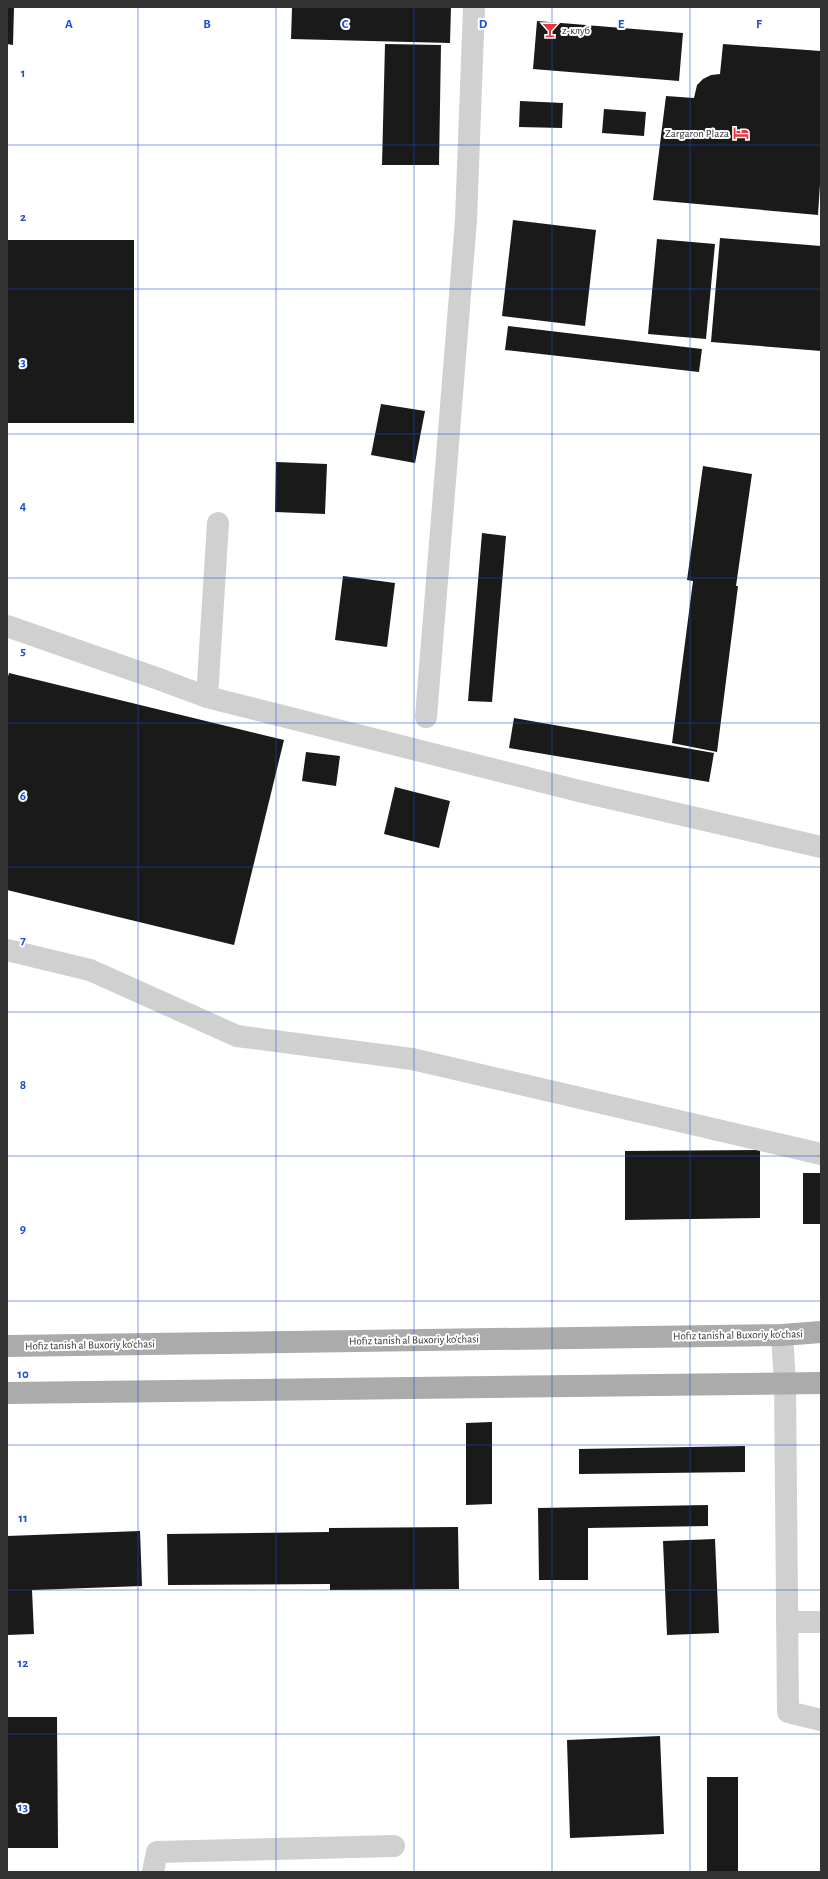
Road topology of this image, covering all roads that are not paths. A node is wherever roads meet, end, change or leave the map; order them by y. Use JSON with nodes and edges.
{"nodes":[{"id":1,"x":474,"y":7,"type":"edge"},
{"id":2,"x":218,"y":523,"type":"dead end"},
{"id":3,"x":7,"y":626,"type":"edge"},
{"id":4,"x":207,"y":698,"type":"junction"},
{"id":5,"x":426,"y":717,"type":"dead end"},
{"id":6,"x":821,"y":847,"type":"edge"},
{"id":7,"x":7,"y":950,"type":"edge"},
{"id":8,"x":821,"y":1154,"type":"edge"},
{"id":9,"x":821,"y":1332,"type":"edge"},
{"id":10,"x":782,"y":1335,"type":"junction"},
{"id":11,"x":7,"y":1346,"type":"edge"},
{"id":12,"x":786,"y":1383,"type":"junction"},
{"id":13,"x":821,"y":1383,"type":"edge"},
{"id":14,"x":7,"y":1393,"type":"edge"},
{"id":15,"x":787,"y":1622,"type":"junction"},
{"id":16,"x":821,"y":1622,"type":"edge"},
{"id":17,"x":821,"y":1720,"type":"edge"},
{"id":18,"x":394,"y":1846,"type":"dead end"},
{"id":19,"x":153,"y":1872,"type":"edge"}],
"edges":[{"from":1,"to":5,"type":"street"},
{"from":2,"to":4,"type":"street"},
{"from":3,"to":4,"type":"street"},
{"from":4,"to":6,"type":"street"},
{"from":7,"to":8,"type":"street"},
{"from":9,"to":10,"type":"main road","name":"Hofiz tanish al Buxoriy ko'chasi"},
{"from":10,"to":11,"type":"main road","name":"Hofiz tanish al Buxoriy ko'chasi"},
{"from":10,"to":12,"type":"street"},
{"from":12,"to":13,"type":"main road"},
{"from":12,"to":14,"type":"main road"},
{"from":12,"to":15,"type":"street"},
{"from":15,"to":16,"type":"street"},
{"from":15,"to":17,"type":"street"},
{"from":18,"to":19,"type":"street"}]}
